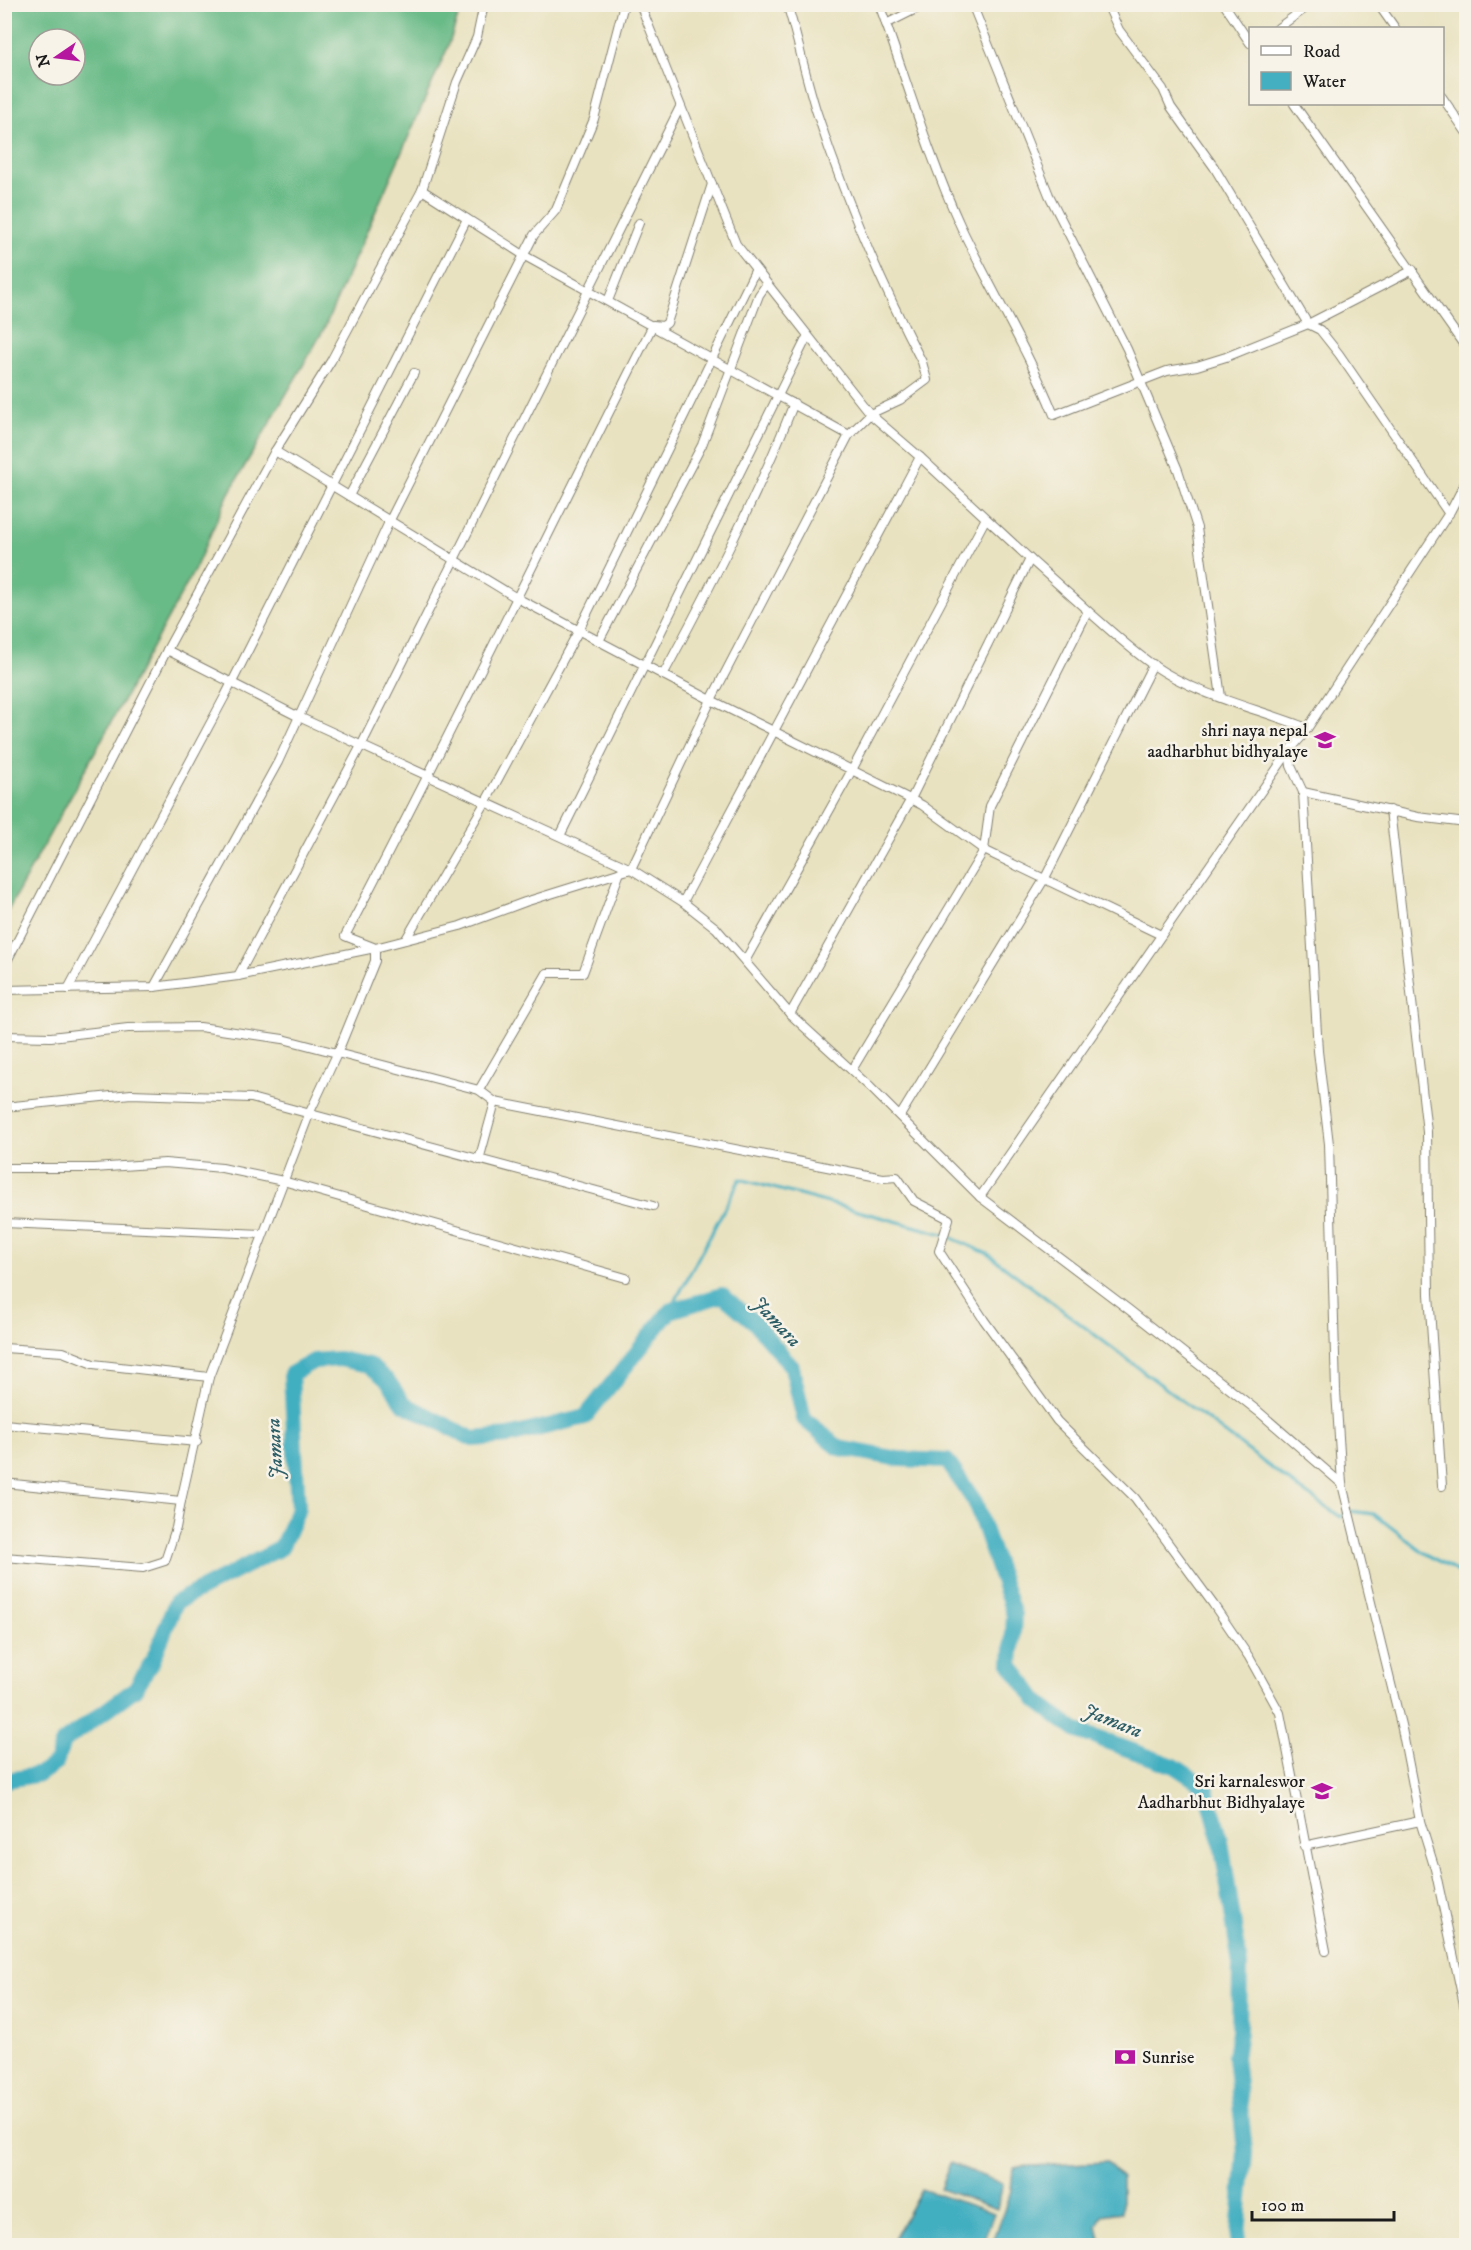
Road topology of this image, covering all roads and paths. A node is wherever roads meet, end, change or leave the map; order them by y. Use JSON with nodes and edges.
{"nodes":[{"id":1,"x":484,"y":4,"type":"edge"},
{"id":2,"x":624,"y":4,"type":"edge"},
{"id":3,"x":640,"y":4,"type":"edge"},
{"id":4,"x":787,"y":4,"type":"edge"},
{"id":5,"x":879,"y":4,"type":"edge"},
{"id":6,"x":926,"y":4,"type":"edge"},
{"id":7,"x":972,"y":4,"type":"edge"},
{"id":8,"x":1107,"y":4,"type":"edge"},
{"id":9,"x":1224,"y":4,"type":"edge"},
{"id":10,"x":1311,"y":4,"type":"edge"},
{"id":11,"x":1378,"y":4,"type":"edge"},
{"id":12,"x":886,"y":24,"type":"junction"},
{"id":13,"x":1279,"y":27,"type":"edge"},
{"id":14,"x":1394,"y":27,"type":"edge"},
{"id":15,"x":1249,"y":40,"type":"edge"},
{"id":16,"x":1444,"y":99,"type":"edge"},
{"id":17,"x":1295,"y":105,"type":"edge"},
{"id":18,"x":680,"y":107,"type":"junction"},
{"id":19,"x":1467,"y":132,"type":"edge"},
{"id":20,"x":712,"y":183,"type":"junction"},
{"id":21,"x":422,"y":190,"type":"junction"},
{"id":22,"x":467,"y":219,"type":"junction"},
{"id":23,"x":639,"y":223,"type":"dead end"},
{"id":24,"x":525,"y":256,"type":"junction"},
{"id":25,"x":1413,"y":270,"type":"junction"},
{"id":26,"x":755,"y":271,"type":"junction"},
{"id":27,"x":766,"y":285,"type":"junction"},
{"id":28,"x":589,"y":291,"type":"junction"},
{"id":29,"x":608,"y":301,"type":"junction"},
{"id":30,"x":1308,"y":324,"type":"junction"},
{"id":31,"x":653,"y":325,"type":"junction"},
{"id":32,"x":807,"y":337,"type":"junction"},
{"id":33,"x":1467,"y":348,"type":"edge"},
{"id":34,"x":710,"y":358,"type":"junction"},
{"id":35,"x":731,"y":369,"type":"junction"},
{"id":36,"x":414,"y":373,"type":"dead end"},
{"id":37,"x":1141,"y":382,"type":"junction"},
{"id":38,"x":777,"y":394,"type":"junction"},
{"id":39,"x":794,"y":403,"type":"junction"},
{"id":40,"x":870,"y":414,"type":"junction"},
{"id":41,"x":849,"y":435,"type":"junction"},
{"id":42,"x":275,"y":451,"type":"junction"},
{"id":43,"x":920,"y":456,"type":"junction"},
{"id":44,"x":1467,"y":481,"type":"edge"},
{"id":45,"x":331,"y":486,"type":"junction"},
{"id":46,"x":349,"y":496,"type":"junction"},
{"id":47,"x":1449,"y":514,"type":"junction"},
{"id":48,"x":390,"y":520,"type":"junction"},
{"id":49,"x":985,"y":520,"type":"junction"},
{"id":50,"x":1030,"y":559,"type":"junction"},
{"id":51,"x":452,"y":561,"type":"junction"},
{"id":52,"x":515,"y":597,"type":"junction"},
{"id":53,"x":1088,"y":612,"type":"junction"},
{"id":54,"x":579,"y":630,"type":"junction"},
{"id":55,"x":599,"y":641,"type":"junction"},
{"id":56,"x":167,"y":650,"type":"junction"},
{"id":57,"x":1153,"y":664,"type":"junction"},
{"id":58,"x":644,"y":665,"type":"junction"},
{"id":59,"x":663,"y":675,"type":"junction"},
{"id":60,"x":231,"y":683,"type":"junction"},
{"id":61,"x":1221,"y":697,"type":"junction"},
{"id":62,"x":711,"y":700,"type":"junction"},
{"id":63,"x":299,"y":717,"type":"junction"},
{"id":64,"x":1307,"y":728,"type":"junction"},
{"id":65,"x":773,"y":732,"type":"junction"},
{"id":66,"x":362,"y":744,"type":"junction"},
{"id":67,"x":1289,"y":751,"type":"junction"},
{"id":68,"x":852,"y":770,"type":"junction"},
{"id":69,"x":429,"y":777,"type":"junction"},
{"id":70,"x":1303,"y":792,"type":"junction"},
{"id":71,"x":910,"y":799,"type":"junction"},
{"id":72,"x":485,"y":803,"type":"junction"},
{"id":73,"x":1390,"y":810,"type":"junction"},
{"id":74,"x":1467,"y":824,"type":"edge"},
{"id":75,"x":560,"y":836,"type":"junction"},
{"id":76,"x":984,"y":850,"type":"junction"},
{"id":77,"x":631,"y":869,"type":"junction"},
{"id":78,"x":620,"y":872,"type":"junction"},
{"id":79,"x":1045,"y":878,"type":"junction"},
{"id":80,"x":683,"y":902,"type":"junction"},
{"id":81,"x":1161,"y":935,"type":"junction"},
{"id":82,"x":406,"y":939,"type":"junction"},
{"id":83,"x":375,"y":948,"type":"junction"},
{"id":84,"x":745,"y":961,"type":"junction"},
{"id":85,"x":4,"y":967,"type":"edge"},
{"id":86,"x":238,"y":976,"type":"junction"},
{"id":87,"x":154,"y":987,"type":"junction"},
{"id":88,"x":68,"y":989,"type":"junction"},
{"id":89,"x":4,"y":990,"type":"edge"},
{"id":90,"x":790,"y":1014,"type":"junction"},
{"id":91,"x":4,"y":1036,"type":"edge"},
{"id":92,"x":337,"y":1054,"type":"junction"},
{"id":93,"x":852,"y":1070,"type":"junction"},
{"id":94,"x":479,"y":1090,"type":"junction"},
{"id":95,"x":495,"y":1102,"type":"junction"},
{"id":96,"x":4,"y":1107,"type":"edge"},
{"id":97,"x":310,"y":1112,"type":"junction"},
{"id":98,"x":900,"y":1116,"type":"junction"},
{"id":99,"x":479,"y":1160,"type":"junction"},
{"id":100,"x":4,"y":1168,"type":"edge"},
{"id":101,"x":283,"y":1181,"type":"junction"},
{"id":102,"x":980,"y":1197,"type":"junction"},
{"id":103,"x":653,"y":1206,"type":"dead end"},
{"id":104,"x":4,"y":1223,"type":"edge"},
{"id":105,"x":263,"y":1234,"type":"junction"},
{"id":106,"x":626,"y":1278,"type":"dead end"},
{"id":107,"x":4,"y":1348,"type":"edge"},
{"id":108,"x":210,"y":1377,"type":"junction"},
{"id":109,"x":4,"y":1424,"type":"edge"},
{"id":110,"x":196,"y":1442,"type":"junction"},
{"id":111,"x":4,"y":1483,"type":"edge"},
{"id":112,"x":1342,"y":1484,"type":"junction"},
{"id":113,"x":1442,"y":1486,"type":"dead end"},
{"id":114,"x":181,"y":1501,"type":"junction"},
{"id":115,"x":4,"y":1557,"type":"edge"},
{"id":116,"x":1420,"y":1821,"type":"junction"},
{"id":117,"x":1304,"y":1846,"type":"junction"},
{"id":118,"x":1326,"y":1951,"type":"dead end"},
{"id":119,"x":1467,"y":2014,"type":"edge"}],
"edges":[{"from":1,"to":21,"type":"street"},
{"from":2,"to":24,"type":"street"},
{"from":3,"to":18,"type":"street"},
{"from":4,"to":40,"type":"street"},
{"from":5,"to":12,"type":"street"},
{"from":6,"to":12,"type":"street"},
{"from":7,"to":37,"type":"street"},
{"from":8,"to":30,"type":"street"},
{"from":9,"to":15,"type":"street"},
{"from":10,"to":13,"type":"street"},
{"from":11,"to":14,"type":"street"},
{"from":12,"to":37,"type":"street"},
{"from":16,"to":19,"type":"street"},
{"from":17,"to":25,"type":"street"},
{"from":18,"to":20,"type":"street"},
{"from":18,"to":28,"type":"street"},
{"from":20,"to":26,"type":"street"},
{"from":20,"to":31,"type":"street"},
{"from":21,"to":22,"type":"street"},
{"from":21,"to":42,"type":"street"},
{"from":22,"to":24,"type":"street"},
{"from":22,"to":45,"type":"street"},
{"from":23,"to":29,"type":"street"},
{"from":24,"to":28,"type":"street"},
{"from":24,"to":48,"type":"street"},
{"from":25,"to":30,"type":"street"},
{"from":25,"to":33,"type":"street"},
{"from":26,"to":27,"type":"street"},
{"from":26,"to":34,"type":"street"},
{"from":27,"to":32,"type":"street"},
{"from":27,"to":35,"type":"street"},
{"from":28,"to":29,"type":"street"},
{"from":28,"to":51,"type":"street"},
{"from":29,"to":31,"type":"street"},
{"from":30,"to":37,"type":"street"},
{"from":30,"to":47,"type":"street"},
{"from":31,"to":34,"type":"street"},
{"from":31,"to":52,"type":"street"},
{"from":32,"to":38,"type":"street"},
{"from":32,"to":40,"type":"street"},
{"from":34,"to":35,"type":"street"},
{"from":34,"to":54,"type":"street"},
{"from":35,"to":38,"type":"street"},
{"from":35,"to":55,"type":"street"},
{"from":36,"to":46,"type":"street"},
{"from":37,"to":61,"type":"street"},
{"from":38,"to":39,"type":"street"},
{"from":38,"to":58,"type":"street"},
{"from":39,"to":41,"type":"street"},
{"from":39,"to":59,"type":"street"},
{"from":40,"to":41,"type":"street"},
{"from":40,"to":43,"type":"street"},
{"from":41,"to":62,"type":"street"},
{"from":42,"to":45,"type":"street"},
{"from":42,"to":56,"type":"street"},
{"from":43,"to":49,"type":"street"},
{"from":43,"to":65,"type":"street"},
{"from":44,"to":47,"type":"street"},
{"from":45,"to":46,"type":"street"},
{"from":45,"to":60,"type":"street"},
{"from":46,"to":48,"type":"street"},
{"from":47,"to":64,"type":"street"},
{"from":48,"to":51,"type":"street"},
{"from":48,"to":63,"type":"street"},
{"from":49,"to":50,"type":"street"},
{"from":49,"to":68,"type":"street"},
{"from":50,"to":53,"type":"street"},
{"from":50,"to":71,"type":"street"},
{"from":51,"to":52,"type":"street"},
{"from":51,"to":66,"type":"street"},
{"from":52,"to":54,"type":"street"},
{"from":52,"to":69,"type":"street"},
{"from":53,"to":57,"type":"street"},
{"from":53,"to":76,"type":"street"},
{"from":54,"to":55,"type":"street"},
{"from":54,"to":72,"type":"street"},
{"from":55,"to":58,"type":"street"},
{"from":56,"to":60,"type":"street"},
{"from":56,"to":85,"type":"street"},
{"from":57,"to":61,"type":"street"},
{"from":57,"to":79,"type":"street"},
{"from":58,"to":59,"type":"street"},
{"from":58,"to":75,"type":"street"},
{"from":59,"to":62,"type":"street"},
{"from":60,"to":63,"type":"street"},
{"from":60,"to":88,"type":"street"},
{"from":61,"to":64,"type":"street"},
{"from":62,"to":65,"type":"street"},
{"from":62,"to":77,"type":"street"},
{"from":63,"to":66,"type":"street"},
{"from":63,"to":87,"type":"street"},
{"from":64,"to":67,"type":"street"},
{"from":65,"to":68,"type":"street"},
{"from":65,"to":80,"type":"street"},
{"from":66,"to":69,"type":"street"},
{"from":66,"to":86,"type":"street"},
{"from":67,"to":70,"type":"street"},
{"from":67,"to":81,"type":"street"},
{"from":68,"to":71,"type":"street"},
{"from":68,"to":84,"type":"street"},
{"from":69,"to":72,"type":"street"},
{"from":69,"to":83,"type":"street"},
{"from":70,"to":73,"type":"street"},
{"from":70,"to":112,"type":"street"},
{"from":71,"to":76,"type":"street"},
{"from":71,"to":90,"type":"street"},
{"from":72,"to":75,"type":"street"},
{"from":72,"to":82,"type":"street"},
{"from":73,"to":74,"type":"street"},
{"from":73,"to":113,"type":"street"},
{"from":75,"to":77,"type":"street"},
{"from":76,"to":79,"type":"street"},
{"from":76,"to":93,"type":"street"},
{"from":77,"to":78,"type":"street"},
{"from":77,"to":80,"type":"street"},
{"from":78,"to":82,"type":"street"},
{"from":78,"to":94,"type":"street"},
{"from":79,"to":81,"type":"street"},
{"from":79,"to":98,"type":"street"},
{"from":80,"to":84,"type":"street"},
{"from":81,"to":102,"type":"street"},
{"from":82,"to":83,"type":"street"},
{"from":83,"to":86,"type":"street"},
{"from":83,"to":92,"type":"street"},
{"from":84,"to":90,"type":"street"},
{"from":86,"to":87,"type":"street"},
{"from":87,"to":88,"type":"street"},
{"from":88,"to":89,"type":"street"},
{"from":90,"to":93,"type":"street"},
{"from":91,"to":92,"type":"street"},
{"from":92,"to":94,"type":"street"},
{"from":92,"to":97,"type":"street"},
{"from":93,"to":98,"type":"street"},
{"from":94,"to":95,"type":"street"},
{"from":95,"to":99,"type":"street"},
{"from":95,"to":117,"type":"street"},
{"from":96,"to":97,"type":"street"},
{"from":97,"to":99,"type":"street"},
{"from":97,"to":101,"type":"street"},
{"from":98,"to":102,"type":"street"},
{"from":99,"to":103,"type":"street"},
{"from":100,"to":101,"type":"street"},
{"from":101,"to":105,"type":"street"},
{"from":101,"to":106,"type":"street"},
{"from":102,"to":112,"type":"street"},
{"from":104,"to":105,"type":"street"},
{"from":105,"to":108,"type":"street"},
{"from":107,"to":108,"type":"street"},
{"from":108,"to":110,"type":"street"},
{"from":109,"to":110,"type":"street"},
{"from":110,"to":114,"type":"street"},
{"from":111,"to":114,"type":"street"},
{"from":112,"to":116,"type":"street"},
{"from":114,"to":115,"type":"street"},
{"from":116,"to":117,"type":"street"},
{"from":116,"to":119,"type":"street"},
{"from":117,"to":118,"type":"street"}]}
